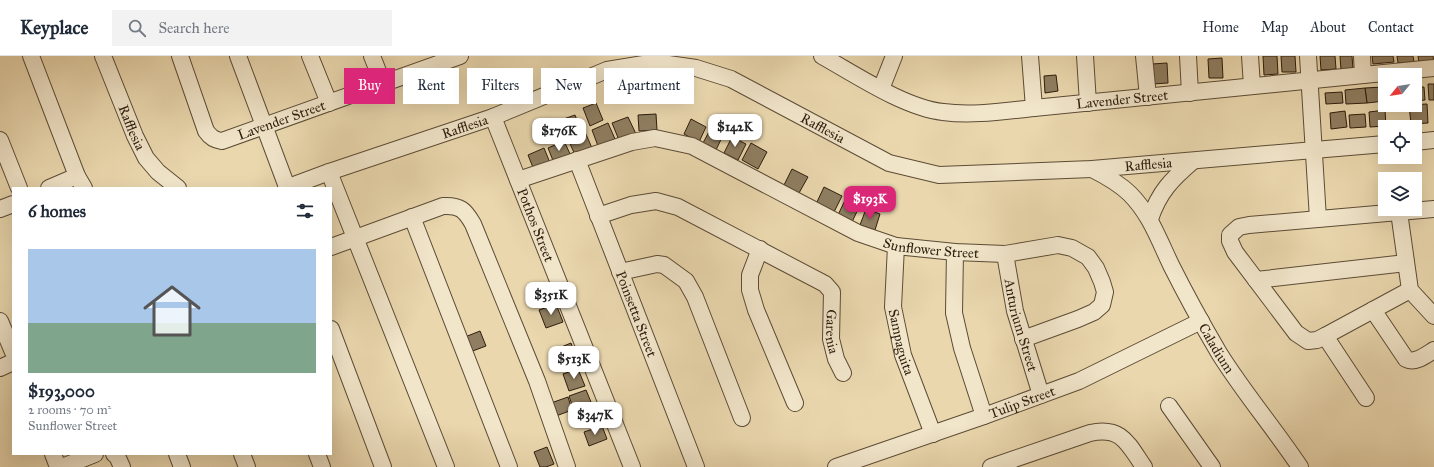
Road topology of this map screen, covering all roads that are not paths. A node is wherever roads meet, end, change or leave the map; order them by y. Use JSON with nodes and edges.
{"nodes":[{"id":1,"x":31,"y":56,"type":"edge"},
{"id":2,"x":103,"y":56,"type":"edge"},
{"id":3,"x":180,"y":56,"type":"edge"},
{"id":4,"x":238,"y":56,"type":"edge"},
{"id":5,"x":310,"y":56,"type":"edge"},
{"id":6,"x":372,"y":56,"type":"edge"},
{"id":7,"x":460,"y":56,"type":"edge"},
{"id":8,"x":894,"y":56,"type":"edge"},
{"id":9,"x":1030,"y":56,"type":"edge"},
{"id":10,"x":1086,"y":56,"type":"edge"},
{"id":11,"x":1144,"y":56,"type":"edge"},
{"id":12,"x":1188,"y":56,"type":"edge"},
{"id":13,"x":1250,"y":56,"type":"edge"},
{"id":14,"x":1308,"y":56,"type":"edge"},
{"id":15,"x":1362,"y":56,"type":"edge"},
{"id":16,"x":827,"y":57,"type":"edge"},
{"id":17,"x":654,"y":59,"type":"edge"},
{"id":18,"x":437,"y":60,"type":"edge"},
{"id":19,"x":377,"y":68,"type":"edge"},
{"id":20,"x":1434,"y":68,"type":"edge"},
{"id":21,"x":1363,"y":75,"type":"junction"},
{"id":22,"x":395,"y":79,"type":"edge"},
{"id":23,"x":1309,"y":80,"type":"junction"},
{"id":24,"x":1252,"y":86,"type":"junction"},
{"id":25,"x":881,"y":89,"type":"junction"},
{"id":26,"x":1190,"y":92,"type":"junction"},
{"id":27,"x":344,"y":97,"type":"edge"},
{"id":28,"x":1148,"y":97,"type":"junction"},
{"id":29,"x":328,"y":103,"type":"junction"},
{"id":30,"x":1088,"y":103,"type":"junction"},
{"id":31,"x":1034,"y":108,"type":"junction"},
{"id":32,"x":492,"y":117,"type":"junction"},
{"id":33,"x":264,"y":126,"type":"junction"},
{"id":34,"x":0,"y":140,"type":"edge"},
{"id":35,"x":1434,"y":140,"type":"edge"},
{"id":36,"x":1422,"y":141,"type":"edge"},
{"id":37,"x":1378,"y":145,"type":"edge"},
{"id":38,"x":1314,"y":150,"type":"junction"},
{"id":39,"x":577,"y":160,"type":"junction"},
{"id":40,"x":1193,"y":161,"type":"junction"},
{"id":41,"x":1092,"y":169,"type":"junction"},
{"id":42,"x":329,"y":172,"type":"junction"},
{"id":43,"x":518,"y":180,"type":"junction"},
{"id":44,"x":80,"y":182,"type":"edge"},
{"id":45,"x":19,"y":187,"type":"edge"},
{"id":46,"x":54,"y":187,"type":"edge"},
{"id":47,"x":177,"y":187,"type":"edge"},
{"id":48,"x":286,"y":187,"type":"edge"},
{"id":49,"x":289,"y":187,"type":"edge"},
{"id":50,"x":12,"y":204,"type":"edge"},
{"id":51,"x":0,"y":209,"type":"edge"},
{"id":52,"x":1434,"y":209,"type":"edge"},
{"id":53,"x":1422,"y":210,"type":"edge"},
{"id":54,"x":1378,"y":214,"type":"edge"},
{"id":55,"x":598,"y":216,"type":"junction"},
{"id":56,"x":1400,"y":216,"type":"edge"},
{"id":57,"x":412,"y":217,"type":"junction"},
{"id":58,"x":1150,"y":219,"type":"junction"},
{"id":59,"x":1318,"y":219,"type":"junction"},
{"id":60,"x":355,"y":238,"type":"junction"},
{"id":61,"x":896,"y":246,"type":"junction"},
{"id":62,"x":332,"y":247,"type":"edge"},
{"id":63,"x":760,"y":249,"type":"junction"},
{"id":64,"x":955,"y":252,"type":"junction"},
{"id":65,"x":1005,"y":254,"type":"junction"},
{"id":66,"x":1406,"y":263,"type":"junction"},
{"id":67,"x":620,"y":272,"type":"junction"},
{"id":68,"x":1256,"y":280,"type":"junction"},
{"id":69,"x":1410,"y":290,"type":"junction"},
{"id":70,"x":1373,"y":310,"type":"junction"},
{"id":71,"x":1434,"y":316,"type":"edge"},
{"id":72,"x":0,"y":321,"type":"edge"},
{"id":73,"x":1201,"y":321,"type":"junction"},
{"id":74,"x":332,"y":332,"type":"edge"},
{"id":75,"x":1325,"y":336,"type":"junction"},
{"id":76,"x":1023,"y":339,"type":"junction"},
{"id":77,"x":12,"y":350,"type":"edge"},
{"id":78,"x":1434,"y":350,"type":"edge"},
{"id":79,"x":12,"y":362,"type":"edge"},
{"id":80,"x":0,"y":368,"type":"edge"},
{"id":81,"x":843,"y":373,"type":"dead end"},
{"id":82,"x":1041,"y":395,"type":"junction"},
{"id":83,"x":1366,"y":398,"type":"dead end"},
{"id":84,"x":795,"y":403,"type":"dead end"},
{"id":85,"x":1169,"y":406,"type":"dead end"},
{"id":86,"x":984,"y":416,"type":"junction"},
{"id":87,"x":742,"y":418,"type":"dead end"},
{"id":88,"x":933,"y":434,"type":"junction"},
{"id":89,"x":53,"y":455,"type":"edge"},
{"id":90,"x":92,"y":455,"type":"edge"},
{"id":91,"x":116,"y":455,"type":"edge"},
{"id":92,"x":177,"y":455,"type":"edge"},
{"id":93,"x":242,"y":455,"type":"edge"},
{"id":94,"x":317,"y":455,"type":"edge"},
{"id":95,"x":58,"y":467,"type":"edge"},
{"id":96,"x":62,"y":467,"type":"edge"},
{"id":97,"x":122,"y":467,"type":"edge"},
{"id":98,"x":182,"y":467,"type":"edge"},
{"id":99,"x":248,"y":467,"type":"edge"},
{"id":100,"x":322,"y":467,"type":"edge"},
{"id":101,"x":383,"y":467,"type":"edge"},
{"id":102,"x":446,"y":467,"type":"edge"},
{"id":103,"x":509,"y":467,"type":"edge"},
{"id":104,"x":567,"y":467,"type":"edge"},
{"id":105,"x":632,"y":467,"type":"edge"},
{"id":106,"x":696,"y":467,"type":"edge"},
{"id":107,"x":836,"y":467,"type":"edge"},
{"id":108,"x":991,"y":467,"type":"edge"},
{"id":109,"x":1144,"y":467,"type":"edge"},
{"id":110,"x":1212,"y":467,"type":"edge"},
{"id":111,"x":1300,"y":467,"type":"edge"}],
"edges":[{"from":1,"to":44,"type":"street"},
{"from":2,"to":47,"type":"street","name":"Rafflesia"},
{"from":3,"to":33,"type":"street","name":"Lavender Street"},
{"from":4,"to":33,"type":"street"},
{"from":5,"to":29,"type":"street"},
{"from":6,"to":19,"type":"street"},
{"from":7,"to":18,"type":"street","name":"Lavender Street"},
{"from":8,"to":25,"type":"street"},
{"from":9,"to":31,"type":"street"},
{"from":10,"to":30,"type":"street"},
{"from":11,"to":28,"type":"street"},
{"from":12,"to":26,"type":"street"},
{"from":13,"to":24,"type":"street"},
{"from":14,"to":23,"type":"street"},
{"from":15,"to":21,"type":"street"},
{"from":16,"to":25,"type":"street","name":"Lavender Street"},
{"from":17,"to":32,"type":"street","name":"Rafflesia"},
{"from":17,"to":41,"type":"street","name":"Rafflesia"},
{"from":18,"to":22,"type":"street","name":"Lavender Street"},
{"from":20,"to":21,"type":"street","name":"Lavender Street"},
{"from":21,"to":23,"type":"street","name":"Lavender Street"},
{"from":23,"to":24,"type":"street","name":"Lavender Street"},
{"from":23,"to":38,"type":"street"},
{"from":24,"to":26,"type":"street","name":"Lavender Street"},
{"from":25,"to":31,"type":"street","name":"Lavender Street"},
{"from":26,"to":28,"type":"street","name":"Lavender Street"},
{"from":27,"to":29,"type":"street","name":"Lavender Street"},
{"from":28,"to":30,"type":"street","name":"Lavender Street"},
{"from":29,"to":33,"type":"street","name":"Lavender Street"},
{"from":30,"to":31,"type":"street","name":"Lavender Street"},
{"from":32,"to":42,"type":"street","name":"Rafflesia"},
{"from":32,"to":43,"type":"street","name":"Pothos Street"},
{"from":33,"to":48,"type":"street"},
{"from":34,"to":45,"type":"street"},
{"from":35,"to":36,"type":"street"},
{"from":37,"to":38,"type":"street","name":"Rafflesia"},
{"from":38,"to":40,"type":"street","name":"Rafflesia"},
{"from":38,"to":59,"type":"street"},
{"from":39,"to":43,"type":"street","name":"Sunflower Street"},
{"from":39,"to":55,"type":"street","name":"Poinsetta Street"},
{"from":39,"to":61,"type":"street","name":"Sunflower Street"},
{"from":40,"to":41,"type":"street","name":"Rafflesia"},
{"from":40,"to":58,"type":"street"},
{"from":41,"to":58,"type":"street","name":"Caladium"},
{"from":42,"to":49,"type":"street","name":"Rafflesia"},
{"from":42,"to":60,"type":"street"},
{"from":43,"to":105,"type":"street","name":"Pothos Street"},
{"from":44,"to":46,"type":"street"},
{"from":50,"to":51,"type":"street"},
{"from":52,"to":53,"type":"street"},
{"from":54,"to":59,"type":"street"},
{"from":55,"to":63,"type":"street"},
{"from":55,"to":67,"type":"street","name":"Poinsetta Street"},
{"from":56,"to":66,"type":"street"},
{"from":57,"to":60,"type":"street"},
{"from":57,"to":103,"type":"street"},
{"from":57,"to":104,"type":"street"},
{"from":58,"to":73,"type":"street","name":"Caladium"},
{"from":59,"to":68,"type":"street"},
{"from":60,"to":62,"type":"street"},
{"from":60,"to":102,"type":"street"},
{"from":61,"to":64,"type":"street","name":"Sunflower Street"},
{"from":61,"to":88,"type":"street","name":"Sampaguita"},
{"from":63,"to":81,"type":"street","name":"Garenia"},
{"from":63,"to":84,"type":"street"},
{"from":64,"to":65,"type":"street","name":"Sunflower Street"},
{"from":64,"to":86,"type":"street"},
{"from":65,"to":76,"type":"street","name":"Anturium Street"},
{"from":65,"to":76,"type":"street","name":"Sunflower Street"},
{"from":66,"to":68,"type":"street"},
{"from":66,"to":69,"type":"street"},
{"from":67,"to":87,"type":"street"},
{"from":67,"to":106,"type":"street","name":"Poinsetta Street"},
{"from":68,"to":75,"type":"street"},
{"from":69,"to":70,"type":"street"},
{"from":69,"to":71,"type":"street"},
{"from":70,"to":75,"type":"street"},
{"from":70,"to":78,"type":"street"},
{"from":72,"to":77,"type":"street"},
{"from":73,"to":82,"type":"street","name":"Tulip Street"},
{"from":73,"to":111,"type":"street","name":"Caladium"},
{"from":74,"to":101,"type":"street"},
{"from":75,"to":83,"type":"street"},
{"from":76,"to":82,"type":"street","name":"Anturium Street"},
{"from":79,"to":80,"type":"street"},
{"from":82,"to":86,"type":"street","name":"Tulip Street"},
{"from":85,"to":110,"type":"street"},
{"from":86,"to":88,"type":"street","name":"Tulip Street"},
{"from":88,"to":107,"type":"street","name":"Tulip Street"},
{"from":89,"to":95,"type":"street"},
{"from":90,"to":96,"type":"street"},
{"from":91,"to":97,"type":"street"},
{"from":92,"to":98,"type":"street"},
{"from":93,"to":99,"type":"street"},
{"from":94,"to":100,"type":"street"},
{"from":108,"to":109,"type":"street"}]}
